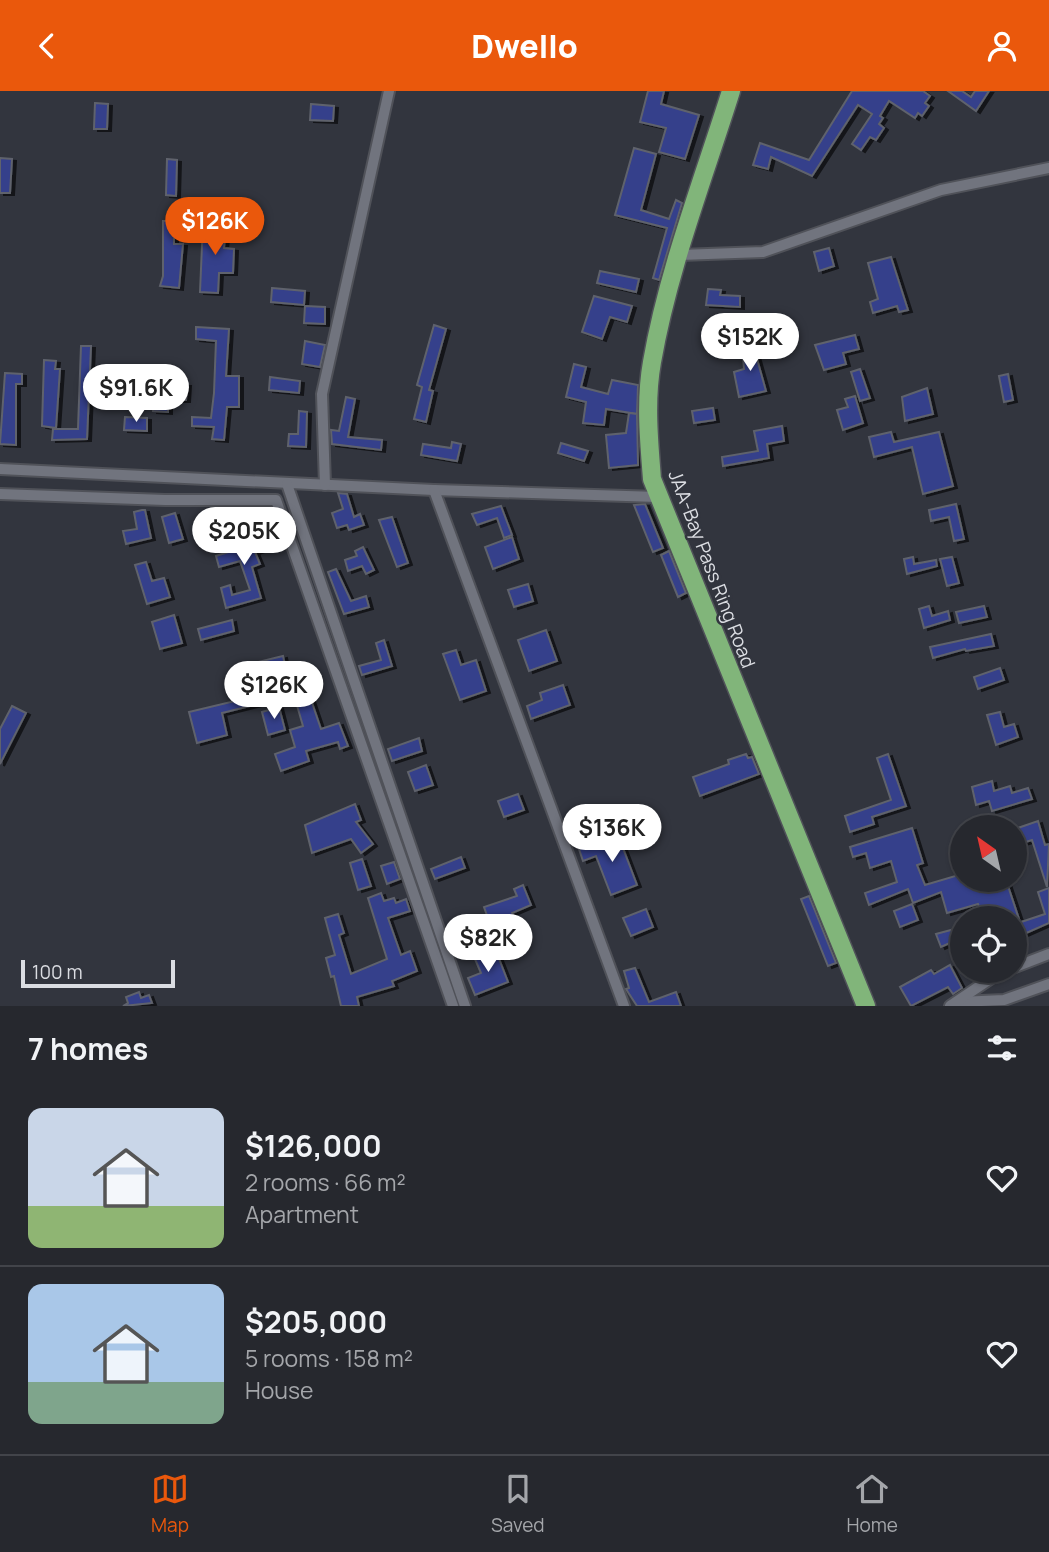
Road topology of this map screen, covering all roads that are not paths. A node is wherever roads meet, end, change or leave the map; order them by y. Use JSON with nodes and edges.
{"nodes":[{"id":1,"x":389,"y":91,"type":"edge"},
{"id":2,"x":731,"y":91,"type":"edge"},
{"id":3,"x":1049,"y":168,"type":"edge"},
{"id":4,"x":680,"y":255,"type":"junction"},
{"id":5,"x":0,"y":469,"type":"edge"},
{"id":6,"x":287,"y":484,"type":"junction"},
{"id":7,"x":325,"y":485,"type":"junction"},
{"id":8,"x":434,"y":490,"type":"junction"},
{"id":9,"x":0,"y":494,"type":"edge"},
{"id":10,"x":658,"y":497,"type":"junction"},
{"id":11,"x":1049,"y":954,"type":"edge"},
{"id":12,"x":1027,"y":962,"type":"edge"},
{"id":13,"x":985,"y":983,"type":"edge"},
{"id":14,"x":1049,"y":984,"type":"edge"},
{"id":15,"x":954,"y":1004,"type":"edge"},
{"id":16,"x":453,"y":1006,"type":"edge"},
{"id":17,"x":465,"y":1006,"type":"edge"},
{"id":18,"x":624,"y":1006,"type":"edge"},
{"id":19,"x":866,"y":1006,"type":"edge"}],
"edges":[{"from":1,"to":7,"type":"street"},
{"from":2,"to":4,"type":"highway","name":"JAA-Bay Pass Ring Road"},
{"from":3,"to":4,"type":"street"},
{"from":4,"to":10,"type":"highway","name":"JAA-Bay Pass Ring Road"},
{"from":5,"to":6,"type":"street"},
{"from":6,"to":7,"type":"street"},
{"from":6,"to":17,"type":"street"},
{"from":7,"to":8,"type":"street"},
{"from":8,"to":10,"type":"street"},
{"from":8,"to":18,"type":"street"},
{"from":9,"to":16,"type":"street"},
{"from":10,"to":19,"type":"highway","name":"JAA-Bay Pass Ring Road"},
{"from":11,"to":12,"type":"street"},
{"from":13,"to":15,"type":"street"},
{"from":14,"to":15,"type":"street"}]}
